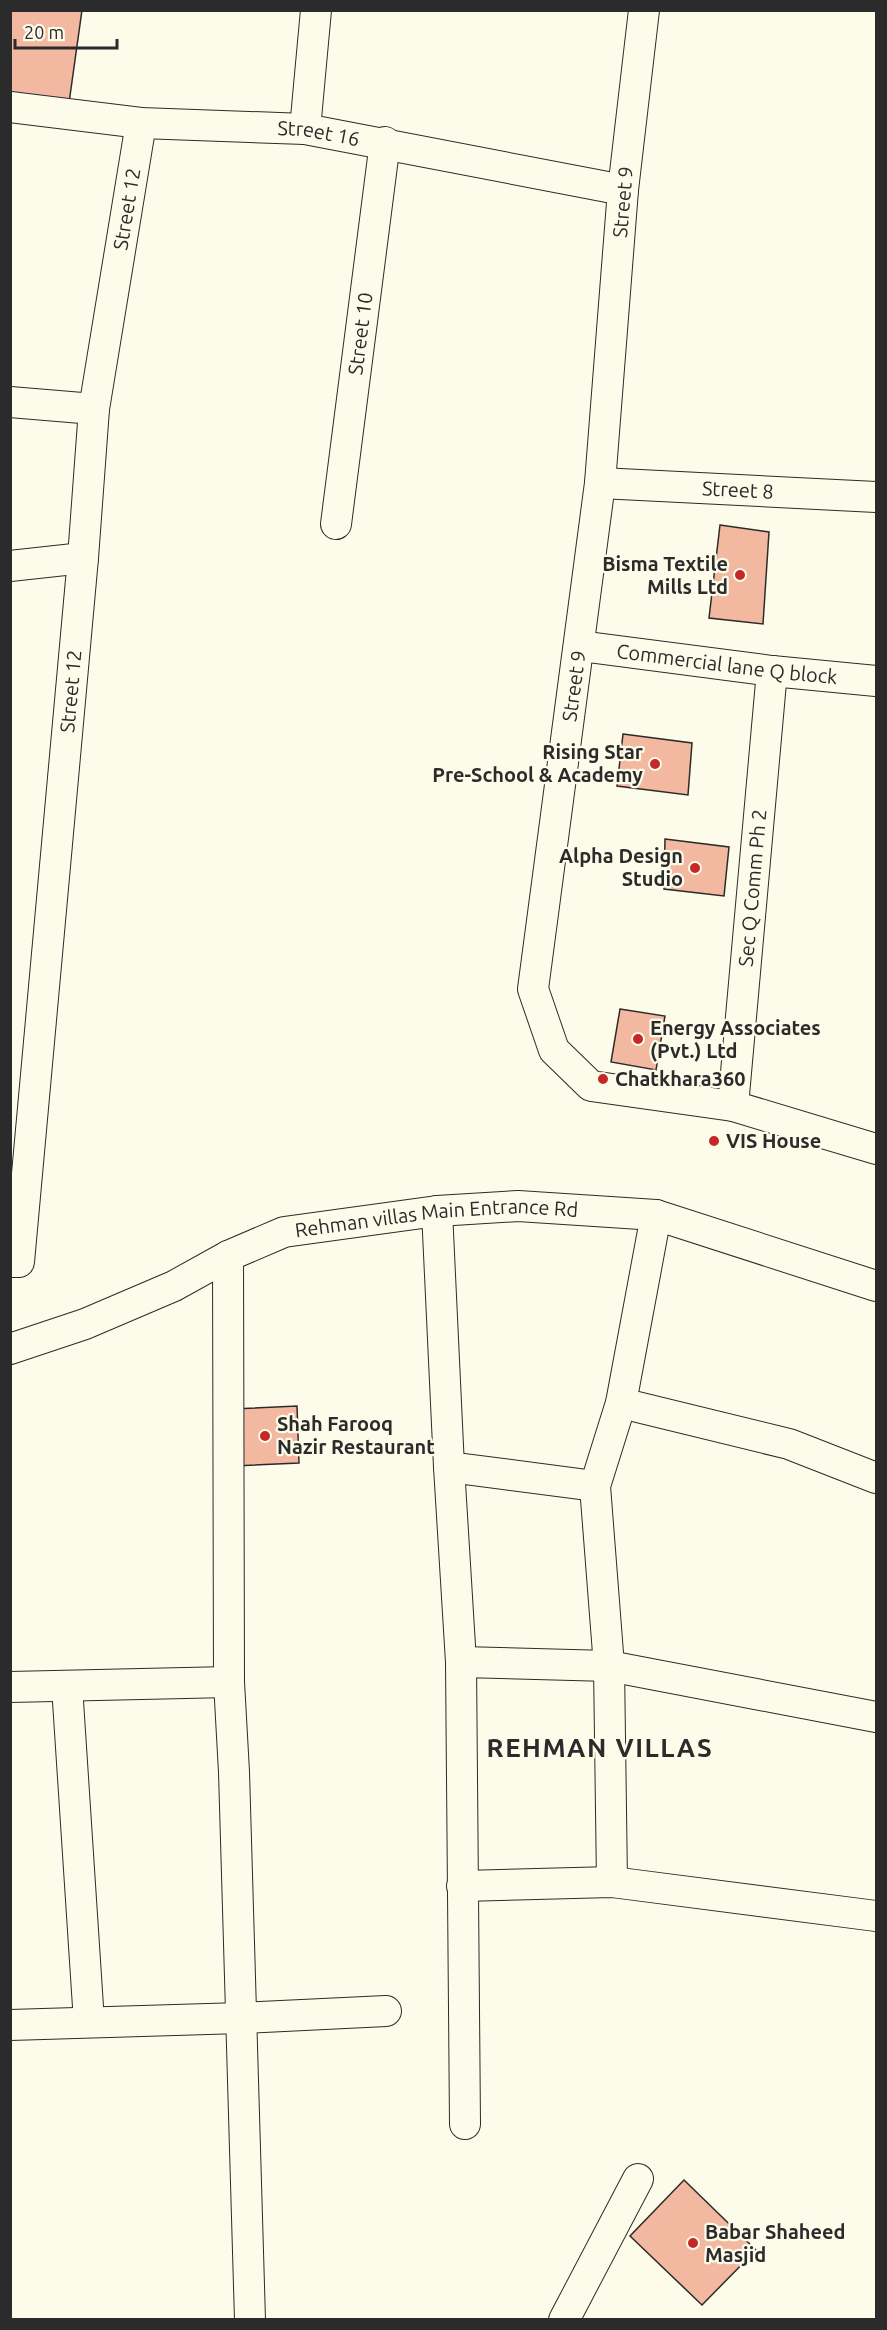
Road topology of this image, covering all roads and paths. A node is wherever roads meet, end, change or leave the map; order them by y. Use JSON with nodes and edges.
{"nodes":[{"id":1,"x":316,"y":10,"type":"edge"},
{"id":2,"x":644,"y":10,"type":"edge"},
{"id":3,"x":10,"y":107,"type":"edge"},
{"id":4,"x":141,"y":123,"type":"junction"},
{"id":5,"x":305,"y":129,"type":"junction"},
{"id":6,"x":385,"y":142,"type":"junction"},
{"id":7,"x":623,"y":190,"type":"junction"},
{"id":8,"x":10,"y":402,"type":"edge"},
{"id":9,"x":94,"y":409,"type":"junction"},
{"id":10,"x":600,"y":483,"type":"junction"},
{"id":11,"x":876,"y":497,"type":"edge"},
{"id":12,"x":336,"y":524,"type":"dead end"},
{"id":13,"x":84,"y":558,"type":"junction"},
{"id":14,"x":10,"y":566,"type":"edge"},
{"id":15,"x":580,"y":646,"type":"junction"},
{"id":16,"x":772,"y":671,"type":"junction"},
{"id":17,"x":876,"y":681,"type":"edge"},
{"id":18,"x":733,"y":1106,"type":"junction"},
{"id":19,"x":876,"y":1149,"type":"edge"},
{"id":20,"x":437,"y":1211,"type":"junction"},
{"id":21,"x":656,"y":1215,"type":"junction"},
{"id":22,"x":228,"y":1256,"type":"junction"},
{"id":23,"x":15,"y":1262,"type":"edge"},
{"id":24,"x":876,"y":1286,"type":"edge"},
{"id":25,"x":10,"y":1349,"type":"edge"},
{"id":26,"x":621,"y":1403,"type":"junction"},
{"id":27,"x":449,"y":1467,"type":"junction"},
{"id":28,"x":876,"y":1478,"type":"edge"},
{"id":29,"x":595,"y":1486,"type":"junction"},
{"id":30,"x":461,"y":1662,"type":"junction"},
{"id":31,"x":609,"y":1666,"type":"junction"},
{"id":32,"x":229,"y":1682,"type":"junction"},
{"id":33,"x":67,"y":1686,"type":"junction"},
{"id":34,"x":10,"y":1687,"type":"edge"},
{"id":35,"x":876,"y":1717,"type":"edge"},
{"id":36,"x":612,"y":1882,"type":"junction"},
{"id":37,"x":462,"y":1886,"type":"junction"},
{"id":38,"x":876,"y":1916,"type":"edge"},
{"id":39,"x":386,"y":2011,"type":"dead end"},
{"id":40,"x":241,"y":2018,"type":"junction"},
{"id":41,"x":89,"y":2022,"type":"junction"},
{"id":42,"x":10,"y":2025,"type":"edge"},
{"id":43,"x":465,"y":2124,"type":"dead end"},
{"id":44,"x":638,"y":2179,"type":"dead end"},
{"id":45,"x":250,"y":2319,"type":"edge"},
{"id":46,"x":564,"y":2319,"type":"edge"}],
"edges":[{"from":1,"to":5,"type":"street"},
{"from":2,"to":7,"type":"street","name":"Street 9"},
{"from":3,"to":4,"type":"street","name":"Street 16"},
{"from":4,"to":5,"type":"street","name":"Street 16"},
{"from":4,"to":9,"type":"street","name":"Street 12"},
{"from":5,"to":6,"type":"street","name":"Street 16"},
{"from":6,"to":7,"type":"street","name":"Street 16"},
{"from":6,"to":12,"type":"street","name":"Street 10"},
{"from":7,"to":10,"type":"street","name":"Street 9"},
{"from":8,"to":9,"type":"street"},
{"from":9,"to":13,"type":"street","name":"Street 12"},
{"from":10,"to":11,"type":"street","name":"Street 8"},
{"from":10,"to":15,"type":"street","name":"Street 9"},
{"from":13,"to":14,"type":"street"},
{"from":13,"to":23,"type":"street","name":"Street 12"},
{"from":15,"to":16,"type":"street","name":"Commercial lane Q block"},
{"from":15,"to":18,"type":"street","name":"Street 9"},
{"from":16,"to":17,"type":"street","name":"Commercial lane Q block"},
{"from":16,"to":18,"type":"street","name":"Sec Q Comm Ph 2"},
{"from":18,"to":19,"type":"street","name":"Street 9"},
{"from":20,"to":21,"type":"street","name":"Rehman villas Main Entrance Rd"},
{"from":20,"to":22,"type":"street","name":"Rehman villas Main Entrance Rd"},
{"from":20,"to":27,"type":"street"},
{"from":21,"to":24,"type":"street","name":"Rehman villas Main Entrance Rd"},
{"from":21,"to":26,"type":"street"},
{"from":22,"to":25,"type":"street","name":"Rehman villas Main Entrance Rd"},
{"from":22,"to":32,"type":"street"},
{"from":26,"to":28,"type":"street"},
{"from":26,"to":29,"type":"street"},
{"from":27,"to":29,"type":"street"},
{"from":27,"to":30,"type":"street"},
{"from":29,"to":31,"type":"street"},
{"from":30,"to":31,"type":"street"},
{"from":30,"to":37,"type":"street"},
{"from":31,"to":35,"type":"street"},
{"from":31,"to":36,"type":"street"},
{"from":32,"to":33,"type":"street"},
{"from":32,"to":40,"type":"street"},
{"from":33,"to":34,"type":"street"},
{"from":33,"to":41,"type":"street"},
{"from":36,"to":37,"type":"street"},
{"from":36,"to":38,"type":"street"},
{"from":37,"to":43,"type":"street"},
{"from":39,"to":40,"type":"street"},
{"from":40,"to":41,"type":"street"},
{"from":40,"to":45,"type":"street"},
{"from":41,"to":42,"type":"street"},
{"from":44,"to":46,"type":"street"}]}
